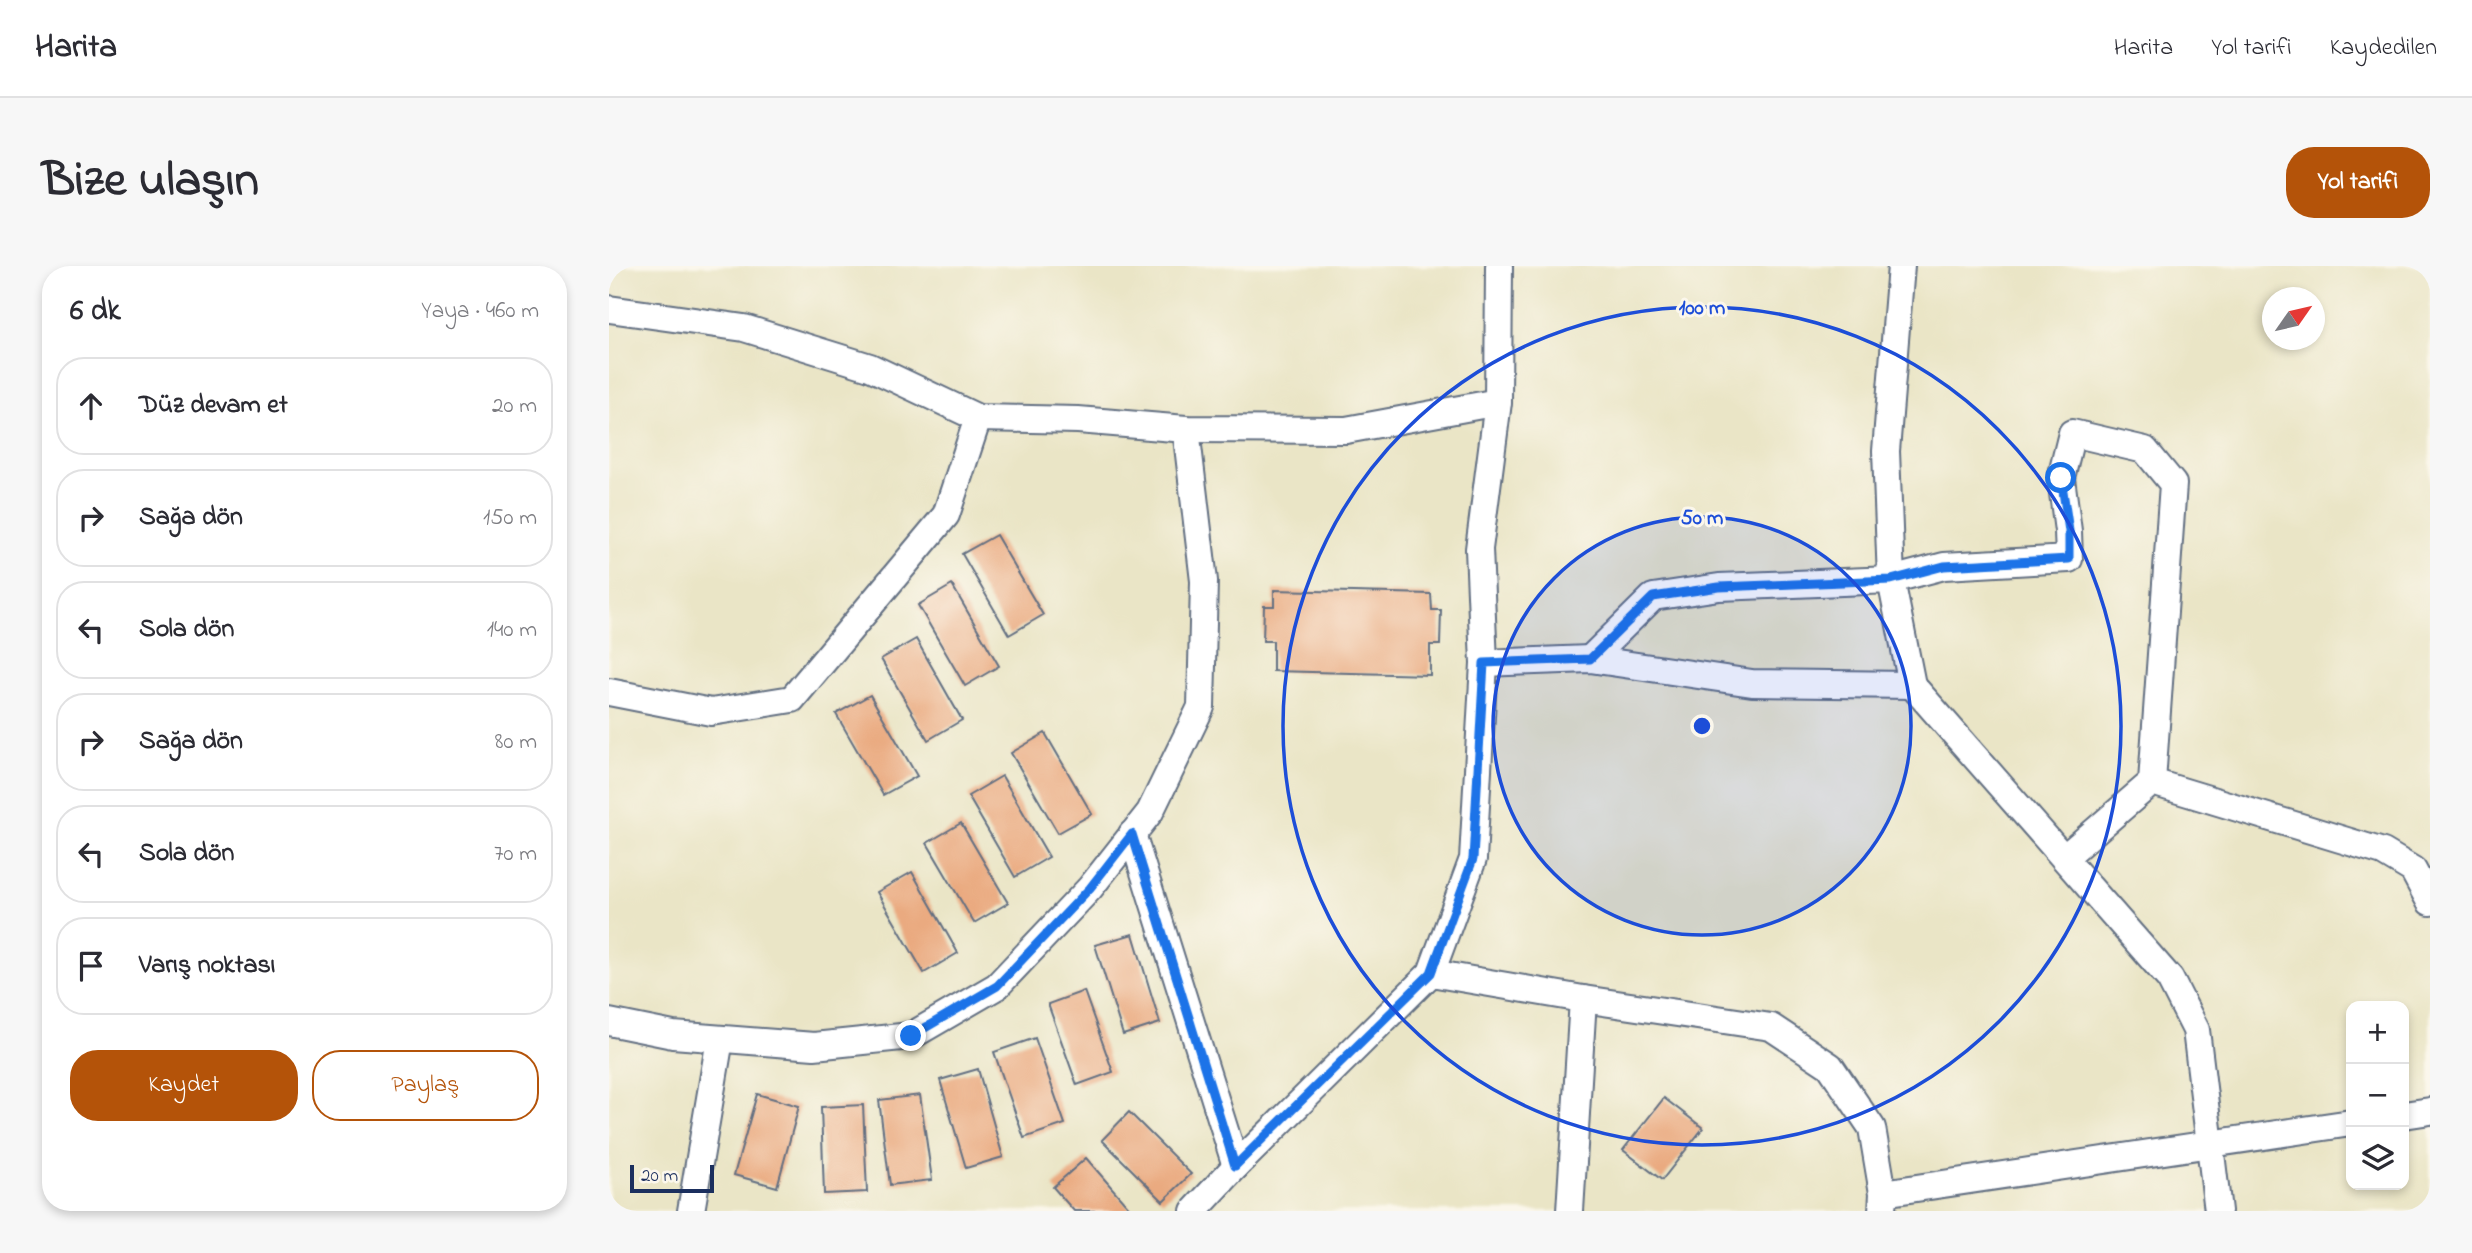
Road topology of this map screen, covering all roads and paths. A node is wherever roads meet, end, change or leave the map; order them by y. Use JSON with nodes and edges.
{"nodes":[{"id":1,"x":1499,"y":266,"type":"edge"},
{"id":2,"x":1901,"y":266,"type":"edge"},
{"id":3,"x":609,"y":309,"type":"edge"},
{"id":4,"x":1497,"y":402,"type":"junction"},
{"id":5,"x":978,"y":418,"type":"junction"},
{"id":6,"x":1186,"y":429,"type":"junction"},
{"id":7,"x":1891,"y":580,"type":"junction"},
{"id":8,"x":1590,"y":659,"type":"junction"},
{"id":9,"x":1484,"y":663,"type":"junction"},
{"id":10,"x":1912,"y":685,"type":"junction"},
{"id":11,"x":609,"y":692,"type":"edge"},
{"id":12,"x":2151,"y":782,"type":"junction"},
{"id":13,"x":1132,"y":834,"type":"junction"},
{"id":14,"x":2065,"y":857,"type":"junction"},
{"id":15,"x":2430,"y":902,"type":"edge"},
{"id":16,"x":1431,"y":973,"type":"junction"},
{"id":17,"x":1583,"y":999,"type":"junction"},
{"id":18,"x":609,"y":1022,"type":"edge"},
{"id":19,"x":720,"y":1039,"type":"junction"},
{"id":20,"x":2430,"y":1111,"type":"edge"},
{"id":21,"x":2409,"y":1114,"type":"edge"},
{"id":22,"x":2346,"y":1124,"type":"edge"},
{"id":23,"x":2211,"y":1145,"type":"junction"},
{"id":24,"x":1235,"y":1166,"type":"junction"},
{"id":25,"x":1882,"y":1202,"type":"edge"},
{"id":26,"x":691,"y":1211,"type":"edge"},
{"id":27,"x":1194,"y":1211,"type":"edge"},
{"id":28,"x":1570,"y":1211,"type":"edge"},
{"id":29,"x":2218,"y":1211,"type":"edge"}],
"edges":[{"from":1,"to":4,"type":"street"},
{"from":2,"to":7,"type":"street"},
{"from":3,"to":5,"type":"street"},
{"from":4,"to":6,"type":"street"},
{"from":4,"to":9,"type":"street"},
{"from":5,"to":6,"type":"street"},
{"from":5,"to":11,"type":"street"},
{"from":6,"to":13,"type":"street"},
{"from":7,"to":8,"type":"street"},
{"from":7,"to":10,"type":"street"},
{"from":7,"to":12,"type":"street"},
{"from":8,"to":9,"type":"street"},
{"from":8,"to":10,"type":"street"},
{"from":9,"to":16,"type":"street"},
{"from":10,"to":14,"type":"street"},
{"from":12,"to":14,"type":"street"},
{"from":12,"to":15,"type":"street"},
{"from":13,"to":19,"type":"street"},
{"from":13,"to":24,"type":"street"},
{"from":14,"to":23,"type":"street"},
{"from":16,"to":17,"type":"street"},
{"from":16,"to":24,"type":"street"},
{"from":17,"to":25,"type":"street"},
{"from":17,"to":28,"type":"street"},
{"from":18,"to":19,"type":"street"},
{"from":19,"to":26,"type":"street"},
{"from":20,"to":21,"type":"street"},
{"from":22,"to":23,"type":"street"},
{"from":23,"to":25,"type":"street"},
{"from":23,"to":29,"type":"street"},
{"from":24,"to":27,"type":"street"}]}
